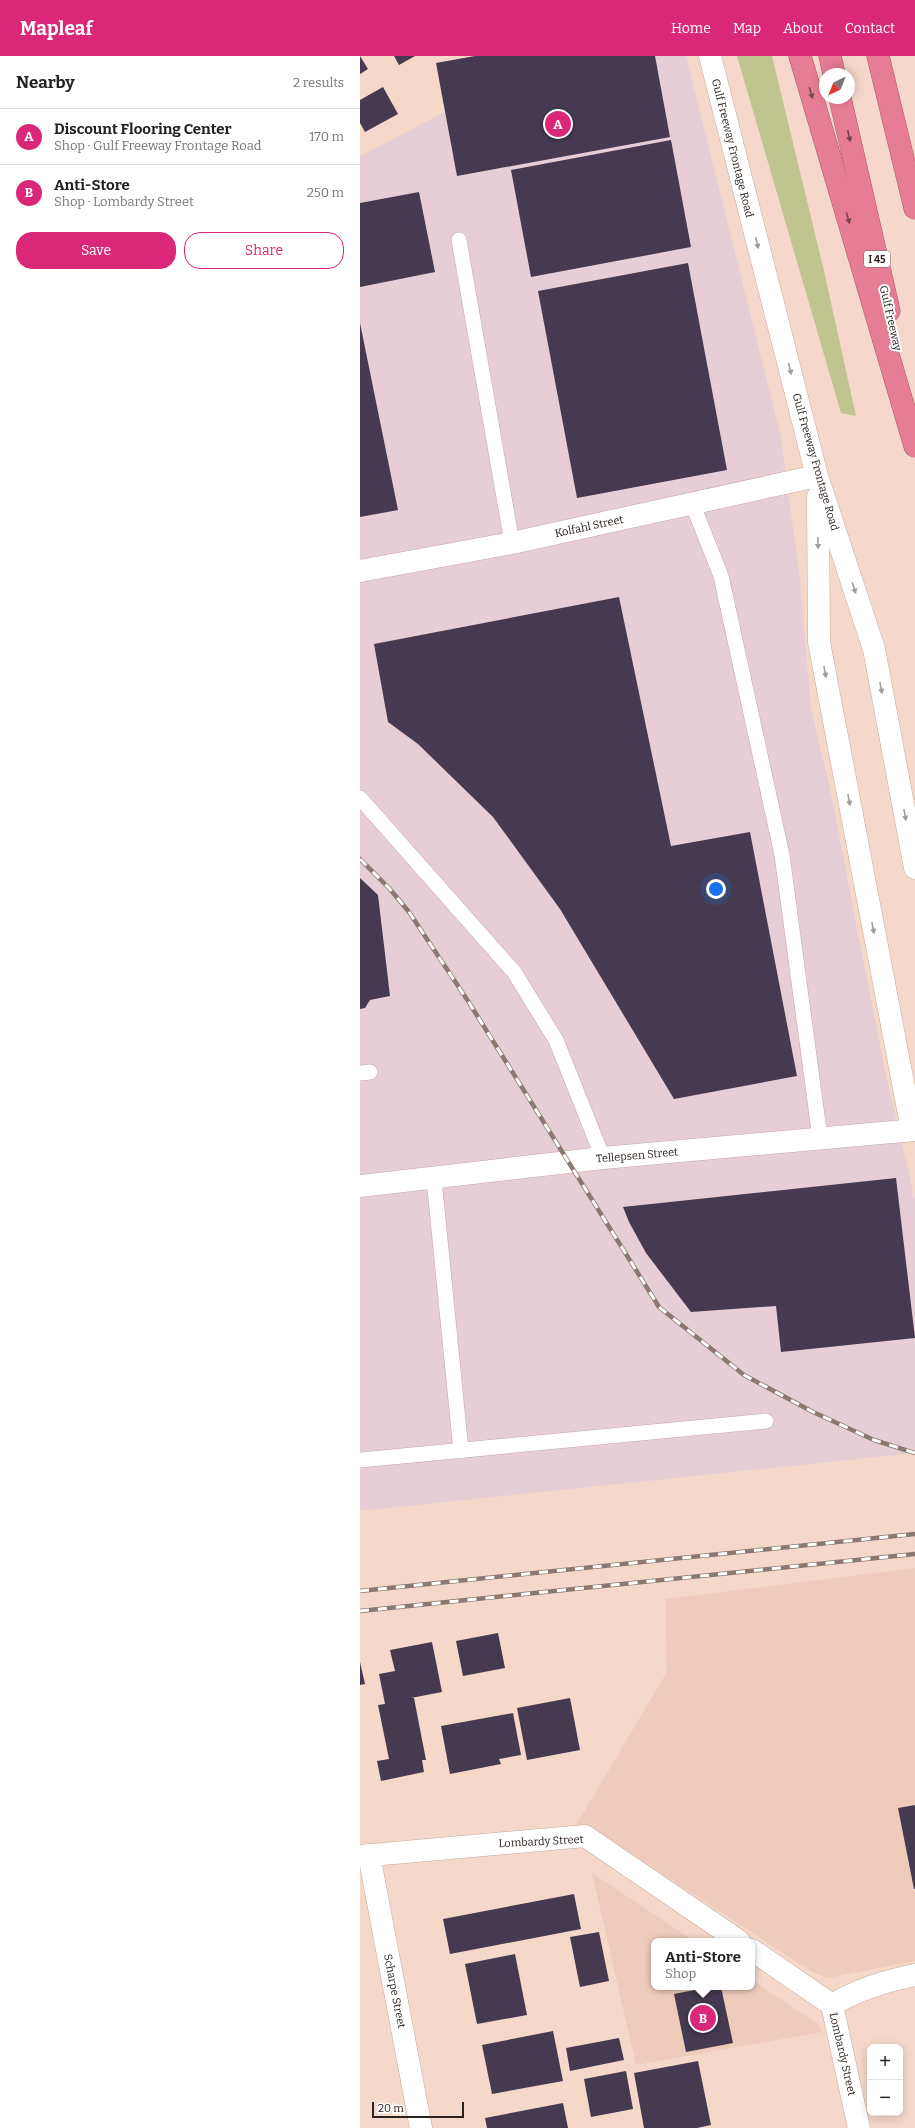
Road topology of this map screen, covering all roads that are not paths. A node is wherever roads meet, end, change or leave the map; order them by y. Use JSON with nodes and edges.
{"nodes":[{"id":1,"x":710,"y":56,"type":"edge"},
{"id":2,"x":800,"y":56,"type":"edge"},
{"id":3,"x":830,"y":56,"type":"edge"},
{"id":4,"x":878,"y":56,"type":"edge"},
{"id":5,"x":833,"y":68,"type":"edge"},
{"id":6,"x":841,"y":104,"type":"edge"},
{"id":7,"x":915,"y":208,"type":"edge"},
{"id":8,"x":459,"y":240,"type":"dead end"},
{"id":9,"x":915,"y":421,"type":"edge"},
{"id":10,"x":915,"y":446,"type":"edge"},
{"id":11,"x":817,"y":476,"type":"junction"},
{"id":12,"x":692,"y":503,"type":"junction"},
{"id":13,"x":512,"y":543,"type":"junction"},
{"id":14,"x":360,"y":571,"type":"edge"},
{"id":15,"x":360,"y":798,"type":"edge"},
{"id":16,"x":915,"y":868,"type":"edge"},
{"id":17,"x":913,"y":1130,"type":"edge"},
{"id":18,"x":820,"y":1138,"type":"junction"},
{"id":19,"x":603,"y":1158,"type":"junction"},
{"id":20,"x":434,"y":1179,"type":"junction"},
{"id":21,"x":360,"y":1186,"type":"edge"},
{"id":22,"x":766,"y":1421,"type":"dead end"},
{"id":23,"x":461,"y":1451,"type":"junction"},
{"id":24,"x":360,"y":1460,"type":"edge"},
{"id":25,"x":365,"y":1855,"type":"edge"},
{"id":26,"x":735,"y":1938,"type":"edge"},
{"id":27,"x":755,"y":1952,"type":"edge"},
{"id":28,"x":915,"y":1975,"type":"edge"},
{"id":29,"x":832,"y":2005,"type":"junction"},
{"id":30,"x":421,"y":2128,"type":"edge"},
{"id":31,"x":859,"y":2128,"type":"edge"}],
"edges":[{"from":1,"to":11,"type":"street","name":"Gulf Freeway Frontage Road","one_way":true},
{"from":2,"to":10,"type":"highway","one_way":true},
{"from":3,"to":5,"type":"highway"},
{"from":4,"to":7,"type":"highway"},
{"from":6,"to":9,"type":"highway","name":"Gulf Freeway","number":"I 45","one_way":true},
{"from":8,"to":13,"type":"lane"},
{"from":11,"to":12,"type":"street","name":"Kolfahl Street"},
{"from":11,"to":16,"type":"street","name":"Gulf Freeway Frontage Road","one_way":true},
{"from":11,"to":17,"type":"street","one_way":true},
{"from":12,"to":13,"type":"street","name":"Kolfahl Street"},
{"from":12,"to":18,"type":"lane"},
{"from":13,"to":14,"type":"street","name":"Kolfahl Street"},
{"from":15,"to":19,"type":"lane"},
{"from":17,"to":18,"type":"street","name":"Tellepsen Street"},
{"from":18,"to":19,"type":"street","name":"Tellepsen Street"},
{"from":19,"to":20,"type":"street","name":"Tellepsen Street"},
{"from":20,"to":21,"type":"street","name":"Tellepsen Street"},
{"from":20,"to":23,"type":"lane"},
{"from":22,"to":23,"type":"lane"},
{"from":23,"to":24,"type":"lane"},
{"from":25,"to":26,"type":"street","name":"Lombardy Street"},
{"from":25,"to":30,"type":"street","name":"Scharpe Street"},
{"from":27,"to":29,"type":"street","name":"Lombardy Street"},
{"from":28,"to":29,"type":"street"},
{"from":29,"to":31,"type":"street","name":"Lombardy Street"}]}
